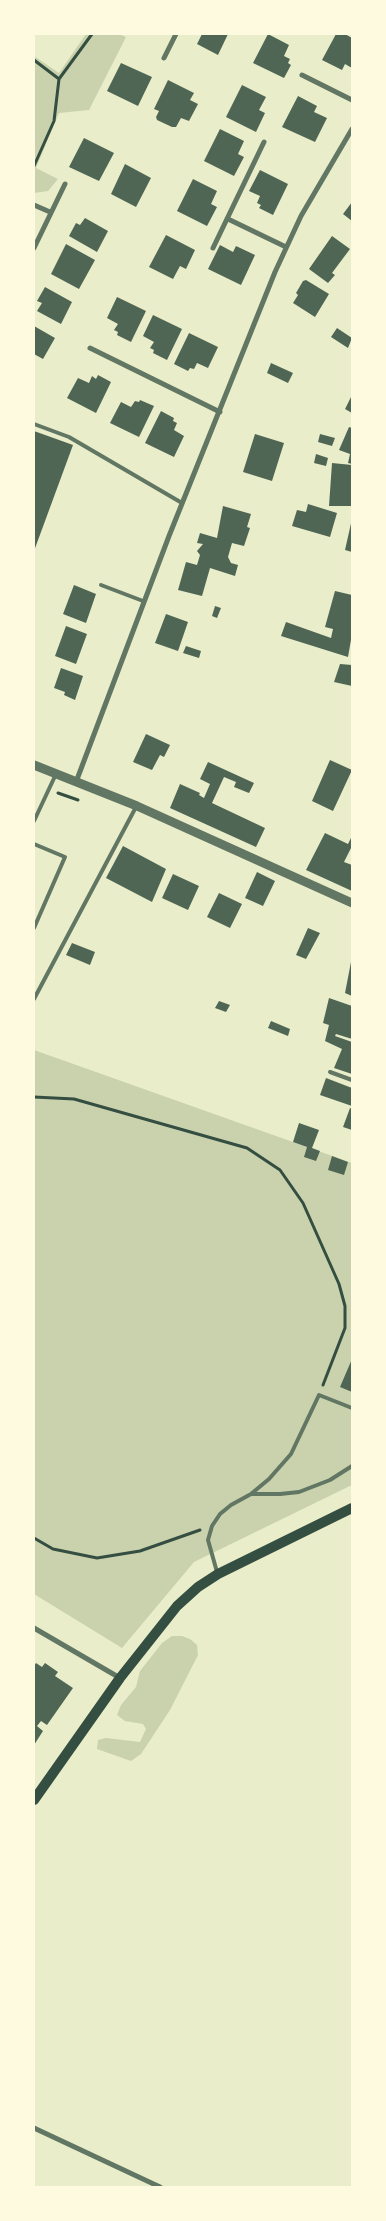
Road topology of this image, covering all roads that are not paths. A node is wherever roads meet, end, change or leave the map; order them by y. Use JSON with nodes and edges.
{"nodes":[{"id":1,"x":176,"y":34,"type":"edge"},
{"id":2,"x":164,"y":58,"type":"dead end"},
{"id":3,"x":302,"y":75,"type":"dead end"},
{"id":4,"x":352,"y":100,"type":"edge"},
{"id":5,"x":352,"y":129,"type":"edge"},
{"id":6,"x":264,"y":142,"type":"dead end"},
{"id":7,"x":65,"y":184,"type":"dead end"},
{"id":8,"x":34,"y":205,"type":"edge"},
{"id":9,"x":50,"y":212,"type":"junction"},
{"id":10,"x":228,"y":219,"type":"junction"},
{"id":11,"x":286,"y":247,"type":"junction"},
{"id":12,"x":34,"y":248,"type":"edge"},
{"id":13,"x":213,"y":248,"type":"dead end"},
{"id":14,"x":90,"y":348,"type":"dead end"},
{"id":15,"x":220,"y":412,"type":"junction"},
{"id":16,"x":34,"y":424,"type":"edge"},
{"id":17,"x":182,"y":503,"type":"junction"},
{"id":18,"x":101,"y":585,"type":"dead end"},
{"id":19,"x":144,"y":601,"type":"junction"},
{"id":20,"x":34,"y":765,"type":"edge"},
{"id":21,"x":56,"y":774,"type":"junction"},
{"id":22,"x":76,"y":782,"type":"junction"},
{"id":23,"x":137,"y":806,"type":"junction"},
{"id":24,"x":34,"y":821,"type":"edge"},
{"id":25,"x":34,"y":844,"type":"edge"},
{"id":26,"x":352,"y":903,"type":"edge"},
{"id":27,"x":34,"y":928,"type":"edge"},
{"id":28,"x":34,"y":999,"type":"edge"},
{"id":29,"x":330,"y":1072,"type":"dead end"},
{"id":30,"x":352,"y":1080,"type":"edge"},
{"id":31,"x":352,"y":1408,"type":"edge"},
{"id":32,"x":352,"y":1466,"type":"edge"},
{"id":33,"x":251,"y":1494,"type":"junction"},
{"id":34,"x":352,"y":1508,"type":"edge"},
{"id":35,"x":218,"y":1574,"type":"junction"},
{"id":36,"x":34,"y":1628,"type":"edge"},
{"id":37,"x":120,"y":1678,"type":"junction"},
{"id":38,"x":34,"y":1800,"type":"edge"},
{"id":39,"x":34,"y":2128,"type":"edge"},
{"id":40,"x":160,"y":2187,"type":"edge"}],
"edges":[{"from":1,"to":2,"type":"street"},
{"from":3,"to":4,"type":"street"},
{"from":5,"to":11,"type":"street"},
{"from":6,"to":10,"type":"street"},
{"from":7,"to":9,"type":"street"},
{"from":8,"to":9,"type":"street"},
{"from":9,"to":12,"type":"street"},
{"from":10,"to":11,"type":"street"},
{"from":10,"to":13,"type":"street"},
{"from":11,"to":15,"type":"street"},
{"from":14,"to":15,"type":"street"},
{"from":15,"to":17,"type":"street"},
{"from":16,"to":17,"type":"lane"},
{"from":17,"to":19,"type":"street"},
{"from":18,"to":19,"type":"lane"},
{"from":19,"to":22,"type":"street"},
{"from":20,"to":21,"type":"street"},
{"from":21,"to":22,"type":"street"},
{"from":21,"to":24,"type":"lane"},
{"from":22,"to":23,"type":"street"},
{"from":23,"to":26,"type":"street"},
{"from":23,"to":28,"type":"lane"},
{"from":25,"to":27,"type":"lane"},
{"from":29,"to":30,"type":"lane"},
{"from":31,"to":33,"type":"lane"},
{"from":32,"to":33,"type":"lane"},
{"from":33,"to":35,"type":"lane"},
{"from":34,"to":35,"type":"main road"},
{"from":35,"to":37,"type":"main road"},
{"from":36,"to":37,"type":"street"},
{"from":37,"to":38,"type":"main road"},
{"from":39,"to":40,"type":"street"}]}
